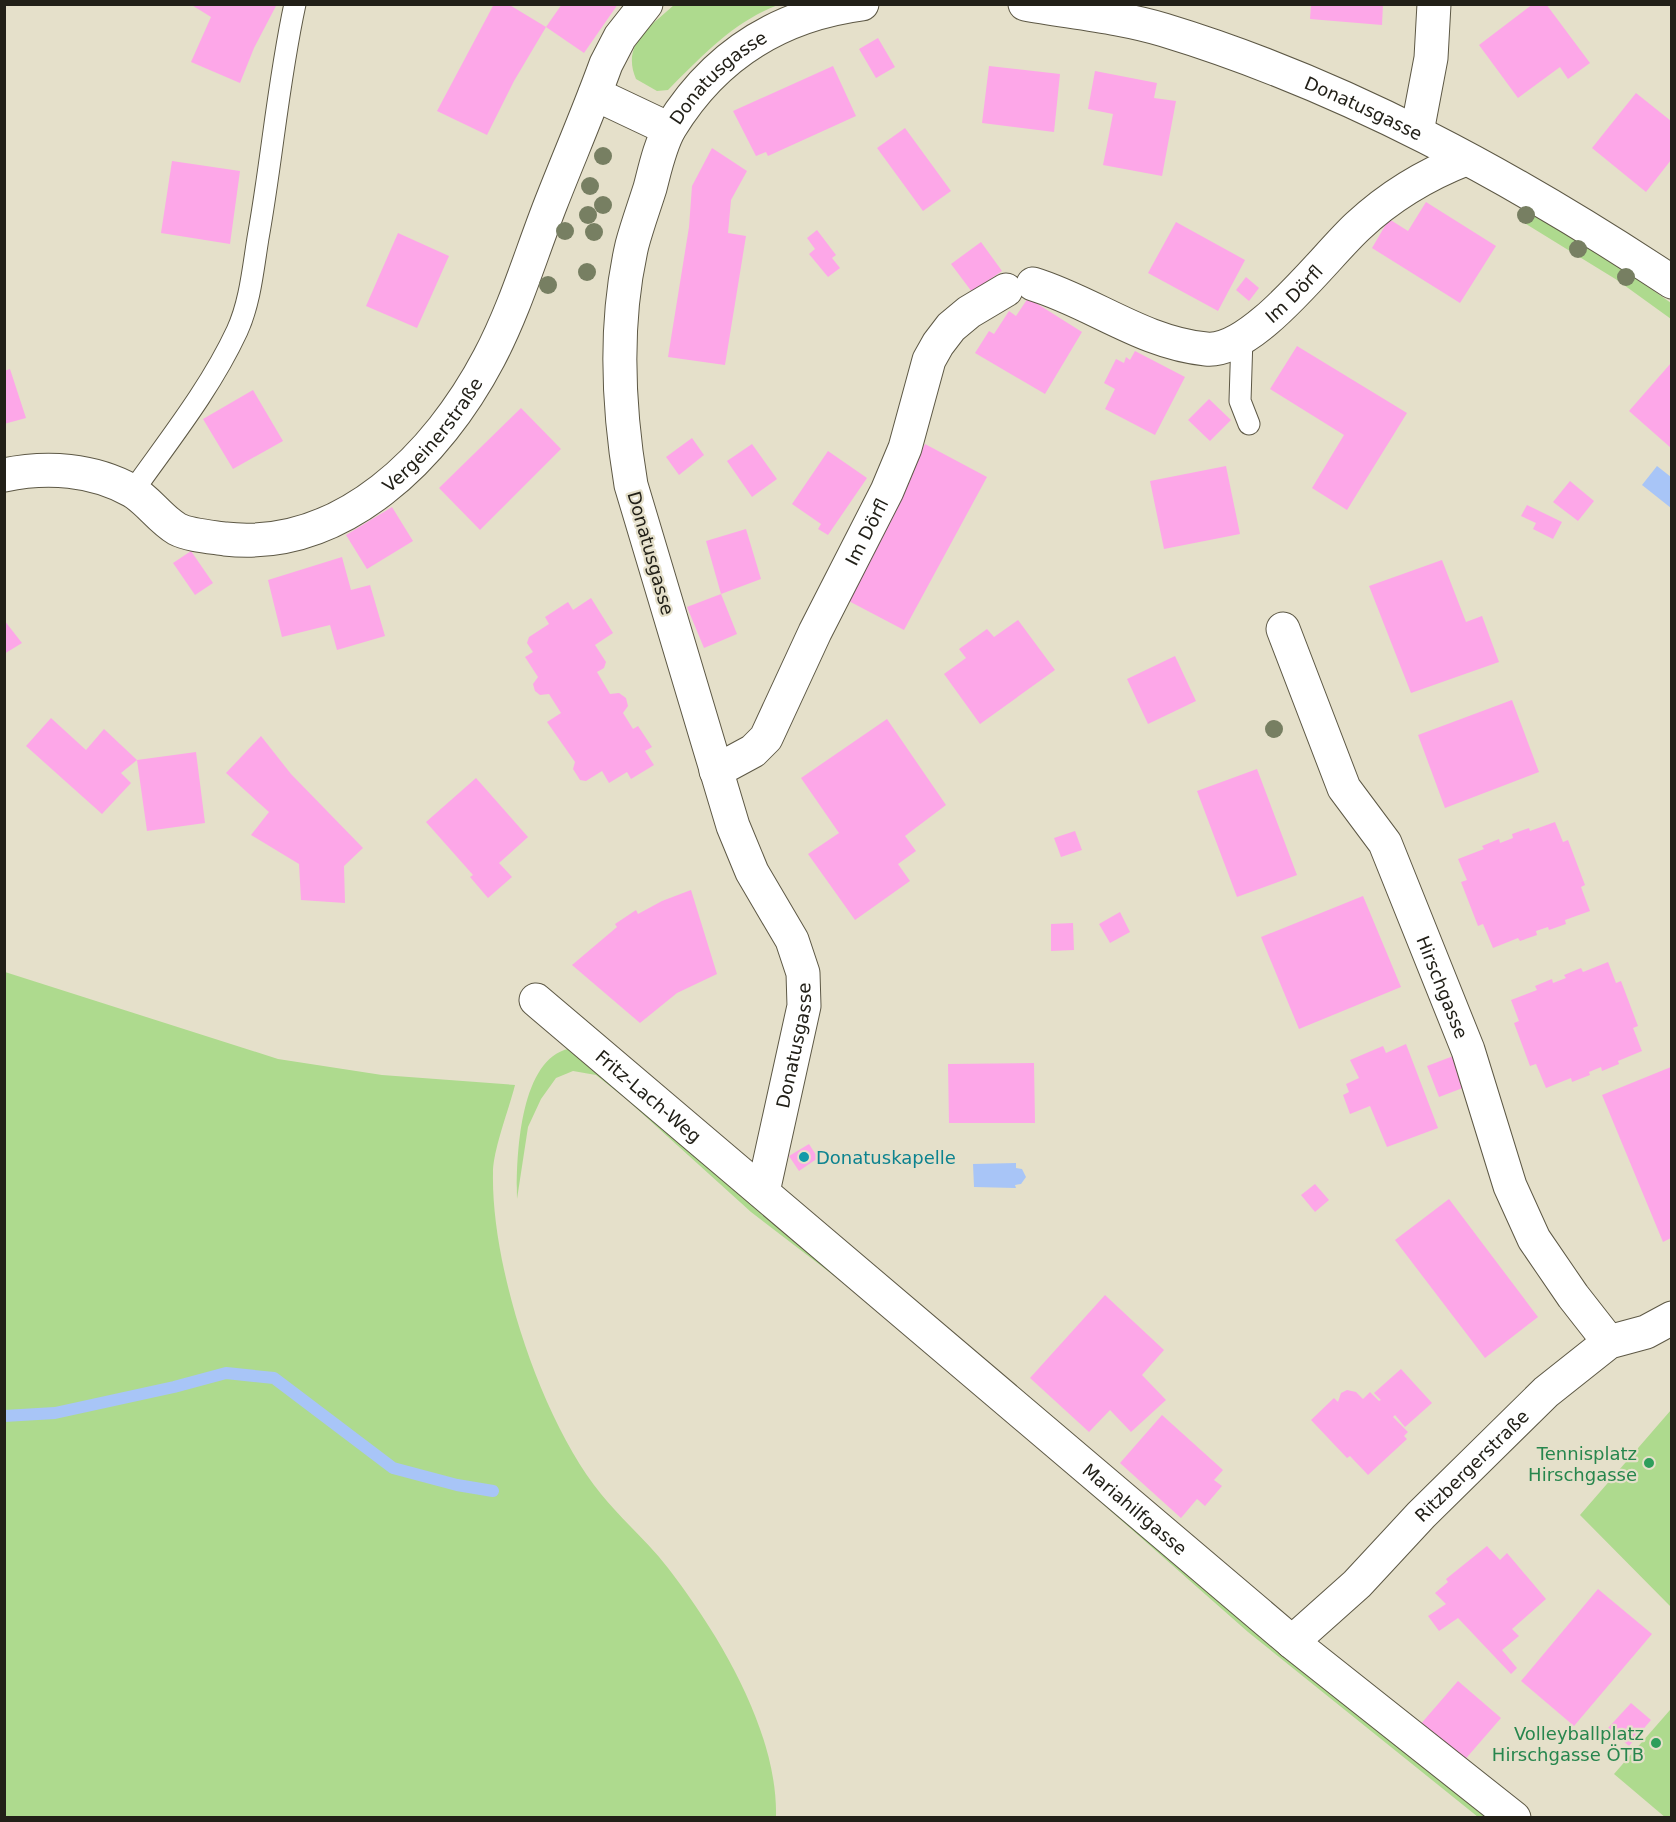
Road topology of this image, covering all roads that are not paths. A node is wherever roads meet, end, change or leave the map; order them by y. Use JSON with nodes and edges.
{"nodes":[{"id":1,"x":295,"y":4,"type":"edge"},
{"id":2,"x":646,"y":4,"type":"edge"},
{"id":3,"x":862,"y":4,"type":"edge"},
{"id":4,"x":1025,"y":4,"type":"edge"},
{"id":5,"x":1434,"y":4,"type":"edge"},
{"id":6,"x":595,"y":94,"type":"junction"},
{"id":7,"x":669,"y":129,"type":"junction"},
{"id":8,"x":1417,"y":132,"type":"junction"},
{"id":9,"x":1466,"y":159,"type":"junction"},
{"id":10,"x":1671,"y":282,"type":"edge"},
{"id":11,"x":1242,"y":337,"type":"junction"},
{"id":12,"x":1249,"y":424,"type":"dead end"},
{"id":13,"x":4,"y":476,"type":"edge"},
{"id":14,"x":133,"y":491,"type":"junction"},
{"id":15,"x":1283,"y":629,"type":"dead end"},
{"id":16,"x":716,"y":771,"type":"junction"},
{"id":17,"x":536,"y":1000,"type":"dead end"},
{"id":18,"x":763,"y":1192,"type":"junction"},
{"id":19,"x":1671,"y":1318,"type":"edge"},
{"id":20,"x":1609,"y":1342,"type":"junction"},
{"id":21,"x":1292,"y":1641,"type":"junction"},
{"id":22,"x":1514,"y":1818,"type":"edge"}],
"edges":[{"from":1,"to":14,"type":"lane"},
{"from":2,"to":6,"type":"street","name":"Vergeinerstraße"},
{"from":3,"to":7,"type":"street","name":"Donatusgasse"},
{"from":4,"to":8,"type":"street","name":"Donatusgasse"},
{"from":5,"to":8,"type":"street"},
{"from":6,"to":7,"type":"street"},
{"from":6,"to":14,"type":"street","name":"Vergeinerstraße"},
{"from":7,"to":16,"type":"street","name":"Donatusgasse"},
{"from":8,"to":9,"type":"street","name":"Donatusgasse"},
{"from":9,"to":10,"type":"street","name":"Donatusgasse"},
{"from":9,"to":11,"type":"street","name":"Im Dörfl"},
{"from":11,"to":12,"type":"lane"},
{"from":11,"to":16,"type":"street","name":"Im Dörfl"},
{"from":13,"to":14,"type":"street","name":"Vergeinerstraße"},
{"from":15,"to":20,"type":"street","name":"Hirschgasse"},
{"from":16,"to":18,"type":"street","name":"Donatusgasse"},
{"from":17,"to":18,"type":"street","name":"Fritz-Lach-Weg"},
{"from":18,"to":21,"type":"street","name":"Mariahilfgasse"},
{"from":19,"to":20,"type":"street","name":"Ritzbergerstraße"},
{"from":20,"to":21,"type":"street","name":"Ritzbergerstraße"},
{"from":21,"to":22,"type":"street","name":"Mariahilfgasse"}]}
